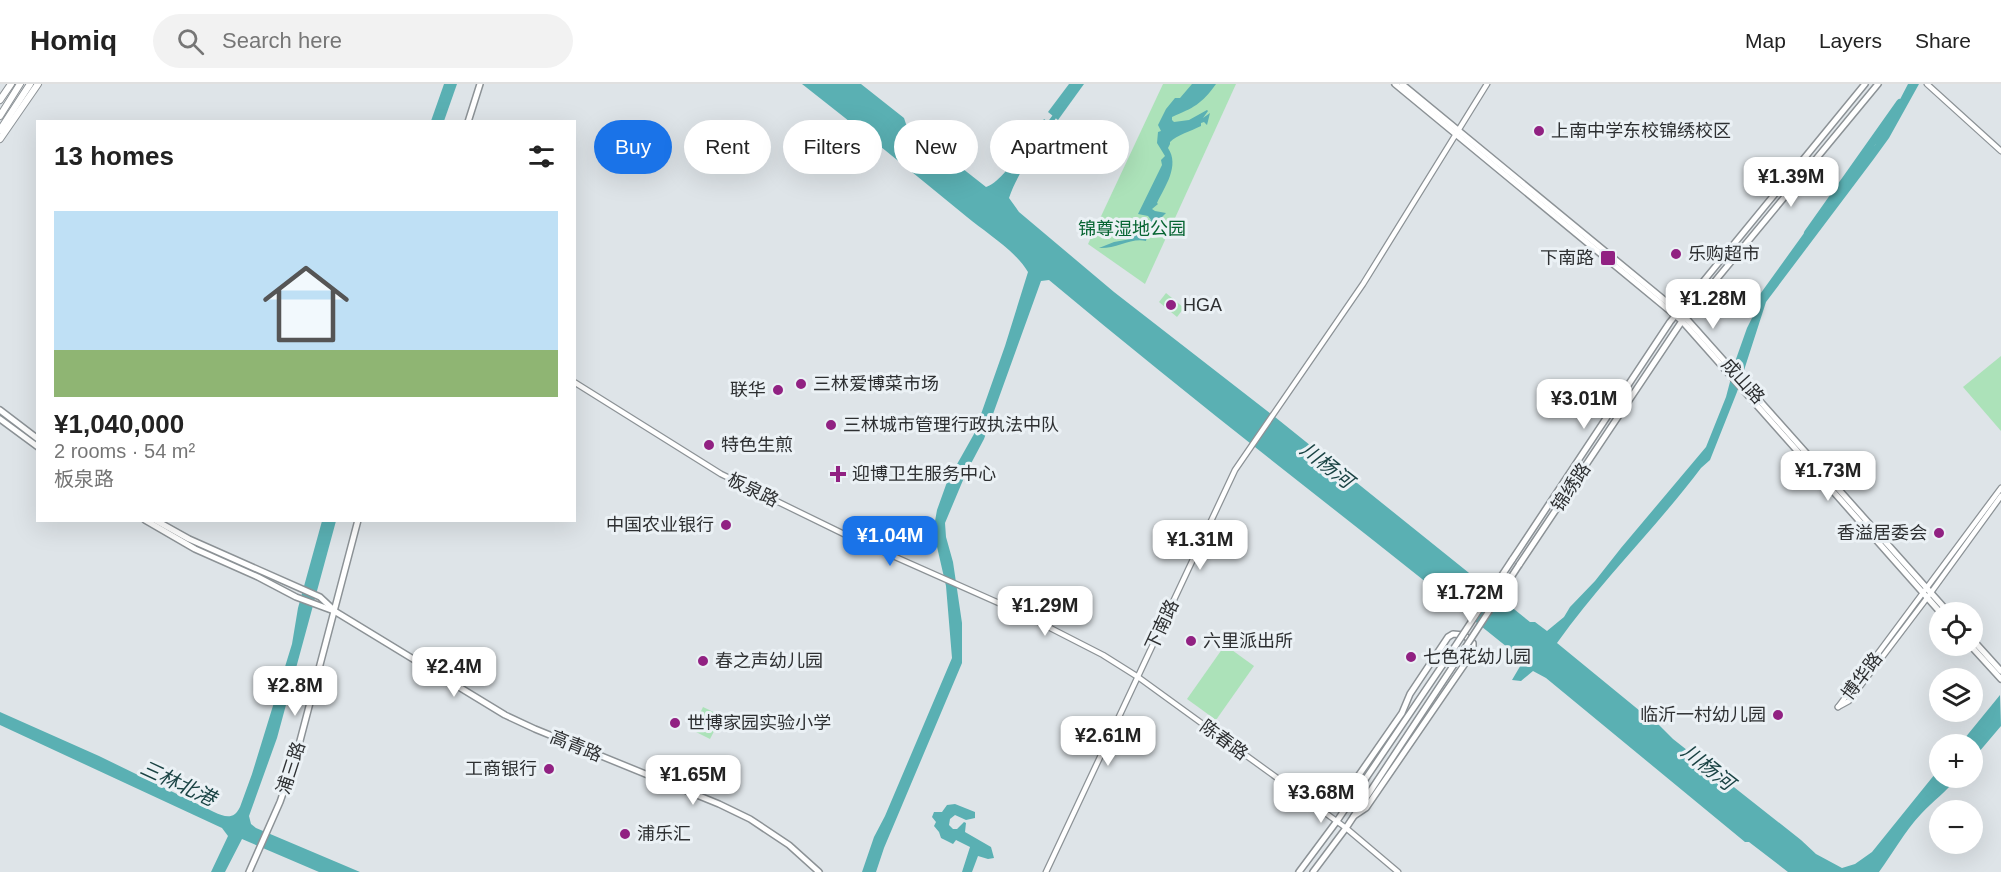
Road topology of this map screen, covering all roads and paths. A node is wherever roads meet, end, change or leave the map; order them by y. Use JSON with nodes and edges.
{"nodes":[{"id":1,"x":11,"y":84,"type":"edge"},
{"id":2,"x":20,"y":84,"type":"edge"},
{"id":3,"x":30,"y":84,"type":"edge"},
{"id":4,"x":38,"y":84,"type":"edge"},
{"id":5,"x":480,"y":84,"type":"edge"},
{"id":6,"x":1395,"y":84,"type":"edge"},
{"id":7,"x":1402,"y":84,"type":"edge"},
{"id":8,"x":1487,"y":84,"type":"edge"},
{"id":9,"x":1865,"y":84,"type":"edge"},
{"id":10,"x":1878,"y":84,"type":"edge"},
{"id":11,"x":1927,"y":84,"type":"edge"},
{"id":12,"x":0,"y":99,"type":"edge"},
{"id":13,"x":0,"y":116,"type":"edge"},
{"id":14,"x":469,"y":120,"type":"edge"},
{"id":15,"x":0,"y":130,"type":"edge"},
{"id":16,"x":1457,"y":132,"type":"junction"},
{"id":17,"x":0,"y":139,"type":"edge"},
{"id":18,"x":2001,"y":151,"type":"edge"},
{"id":19,"x":1677,"y":313,"type":"junction"},
{"id":20,"x":1684,"y":319,"type":"junction"},
{"id":21,"x":576,"y":383,"type":"edge"},
{"id":22,"x":0,"y":410,"type":"edge"},
{"id":23,"x":0,"y":419,"type":"edge"},
{"id":24,"x":36,"y":437,"type":"edge"},
{"id":25,"x":36,"y":446,"type":"edge"},
{"id":26,"x":2001,"y":488,"type":"edge"},
{"id":27,"x":2001,"y":496,"type":"edge"},
{"id":28,"x":148,"y":522,"type":"edge"},
{"id":29,"x":159,"y":522,"type":"edge"},
{"id":30,"x":358,"y":522,"type":"edge"},
{"id":31,"x":942,"y":577,"type":"joint"},
{"id":32,"x":1927,"y":594,"type":"junction"},
{"id":33,"x":1933,"y":602,"type":"edge"},
{"id":34,"x":1936,"y":602,"type":"edge"},
{"id":35,"x":336,"y":612,"type":"junction"},
{"id":36,"x":1983,"y":651,"type":"edge"},
{"id":37,"x":1980,"y":656,"type":"edge"},
{"id":38,"x":2001,"y":671,"type":"edge"},
{"id":39,"x":1138,"y":677,"type":"junction"},
{"id":40,"x":2001,"y":679,"type":"edge"},
{"id":41,"x":1310,"y":801,"type":"junction"},
{"id":42,"x":1354,"y":816,"type":"junction"},
{"id":43,"x":1337,"y":821,"type":"junction"},
{"id":44,"x":1346,"y":828,"type":"junction"},
{"id":45,"x":249,"y":872,"type":"edge"},
{"id":46,"x":819,"y":872,"type":"edge"},
{"id":47,"x":1046,"y":872,"type":"edge"},
{"id":48,"x":1299,"y":872,"type":"edge"},
{"id":49,"x":1312,"y":872,"type":"edge"},
{"id":50,"x":1398,"y":872,"type":"edge"}],
"edges":[{"from":1,"to":12,"type":"highway"},
{"from":2,"to":13,"type":"highway"},
{"from":3,"to":15,"type":"highway"},
{"from":4,"to":17,"type":"highway"},
{"from":5,"to":14,"type":"main road"},
{"from":6,"to":16,"type":"main road","name":"成山路"},
{"from":7,"to":16,"type":"main road","name":"成山路"},
{"from":8,"to":16,"type":"street","name":"下南路"},
{"from":9,"to":19,"type":"main road","name":"锦绣路"},
{"from":10,"to":20,"type":"main road","name":"锦绣路"},
{"from":11,"to":18,"type":"street"},
{"from":16,"to":19,"type":"main road","name":"成山路"},
{"from":16,"to":39,"type":"street","name":"下南路"},
{"from":19,"to":20,"type":"main road","name":"成山路"},
{"from":19,"to":43,"type":"main road","name":"锦绣路","bridge":true},
{"from":20,"to":32,"type":"main road","name":"成山路"},
{"from":20,"to":42,"type":"main road","name":"锦绣路","bridge":true},
{"from":21,"to":31,"type":"street","name":"板泉路"},
{"from":22,"to":24,"type":"main road"},
{"from":23,"to":25,"type":"main road"},
{"from":26,"to":32,"type":"street","name":"博华路"},
{"from":27,"to":32,"type":"street","name":"博华路"},
{"from":28,"to":35,"type":"main road","name":"高青路"},
{"from":29,"to":35,"type":"main road","name":"高青路"},
{"from":30,"to":35,"type":"main road","name":"浦三路"},
{"from":31,"to":39,"type":"street","name":"陈春路"},
{"from":32,"to":32,"type":"street","name":"博华路"},
{"from":32,"to":33,"type":"main road","name":"成山路"},
{"from":32,"to":34,"type":"main road","name":"成山路"},
{"from":35,"to":45,"type":"main road","name":"浦三路"},
{"from":35,"to":46,"type":"main road","name":"高青路"},
{"from":36,"to":38,"type":"main road"},
{"from":37,"to":40,"type":"main road"},
{"from":39,"to":41,"type":"street","name":"陈春路"},
{"from":39,"to":47,"type":"street","name":"下南路"},
{"from":41,"to":42,"type":"main road","name":"锦绣路"},
{"from":41,"to":43,"type":"street","name":"陈春路"},
{"from":42,"to":44,"type":"main road","name":"锦绣路"},
{"from":43,"to":44,"type":"street","name":"陈春路"},
{"from":43,"to":48,"type":"main road","name":"锦绣路"},
{"from":44,"to":49,"type":"main road","name":"锦绣路"},
{"from":44,"to":50,"type":"street","name":"陈春路"}]}
